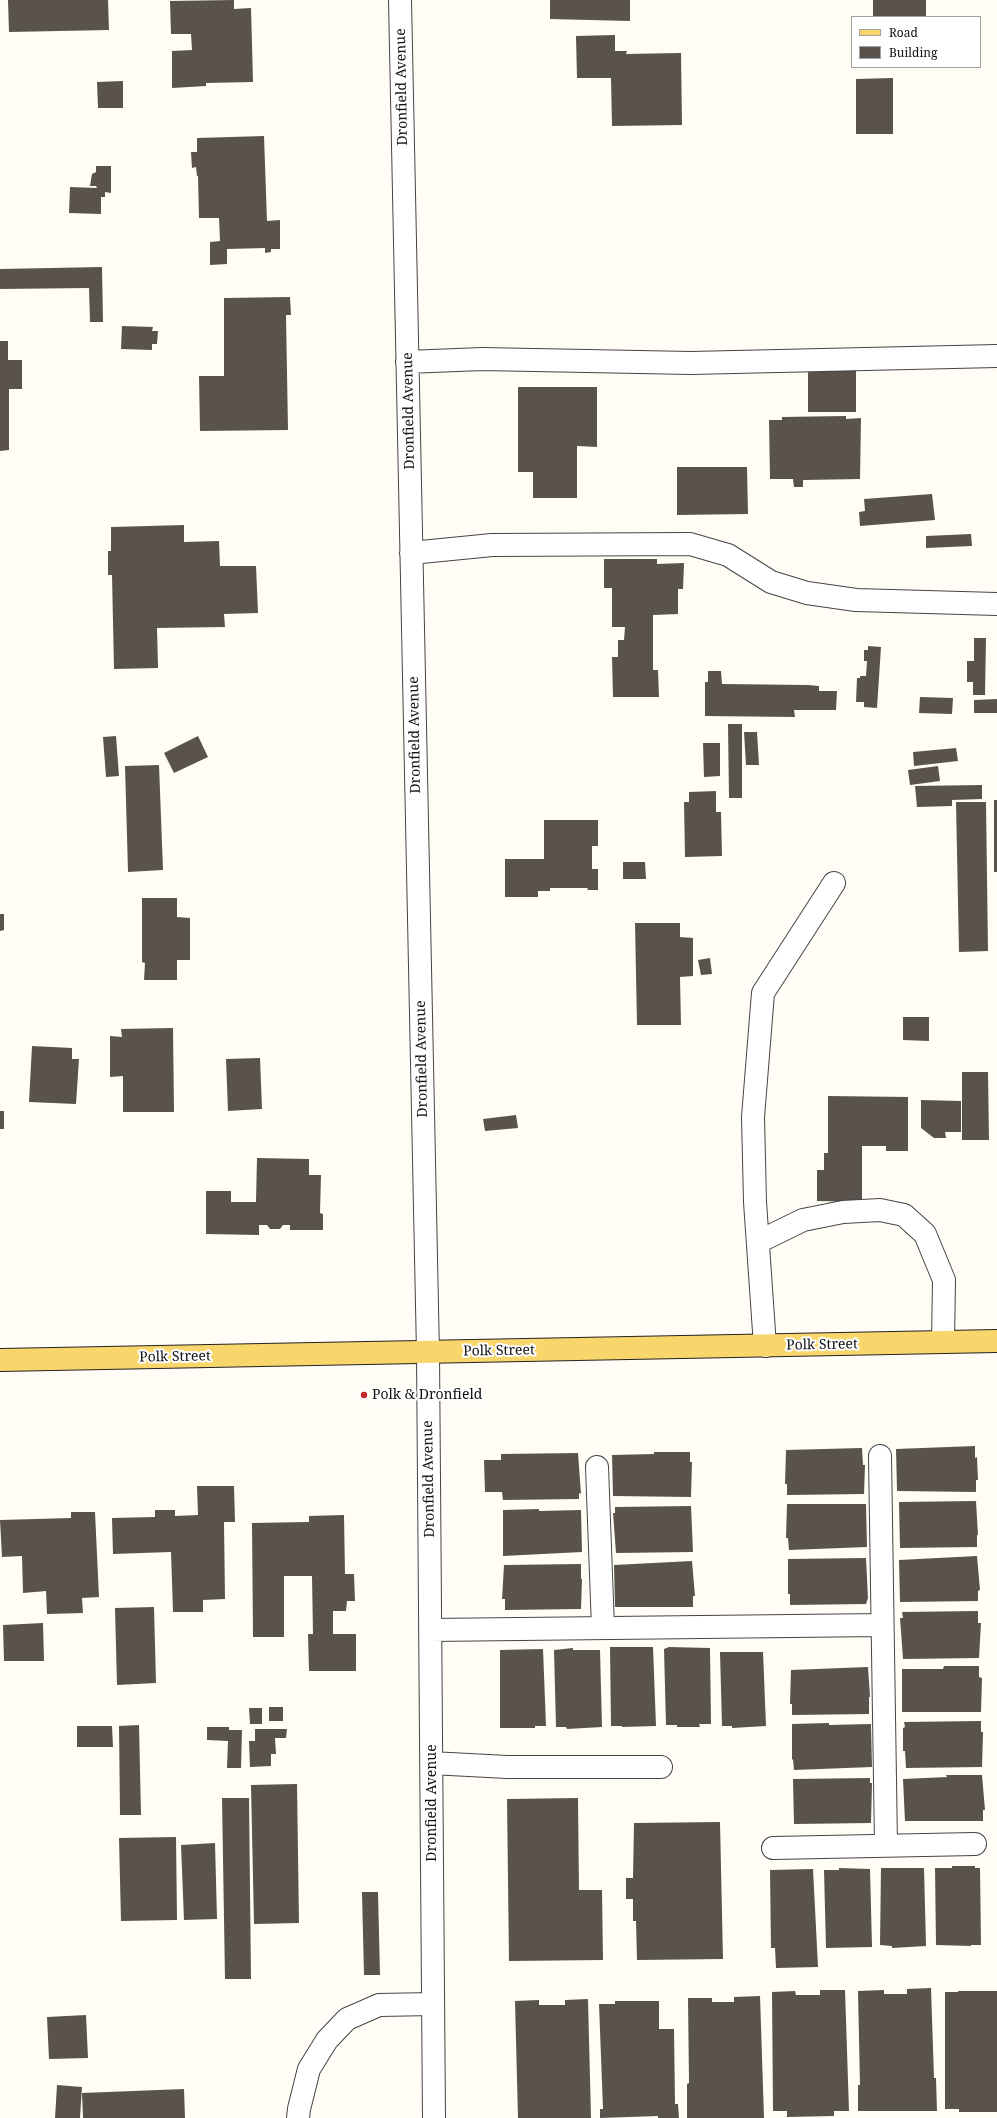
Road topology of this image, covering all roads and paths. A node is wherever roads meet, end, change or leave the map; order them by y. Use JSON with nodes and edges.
{"nodes":[{"id":1,"x":400,"y":0,"type":"edge"},
{"id":2,"x":997,"y":356,"type":"edge"},
{"id":3,"x":407,"y":362,"type":"junction"},
{"id":4,"x":411,"y":553,"type":"junction"},
{"id":5,"x":997,"y":604,"type":"edge"},
{"id":6,"x":834,"y":883,"type":"dead end"},
{"id":7,"x":758,"y":1242,"type":"junction"},
{"id":8,"x":997,"y":1341,"type":"edge"},
{"id":9,"x":943,"y":1342,"type":"junction"},
{"id":10,"x":765,"y":1346,"type":"junction"},
{"id":11,"x":428,"y":1353,"type":"junction"},
{"id":12,"x":0,"y":1360,"type":"edge"},
{"id":13,"x":880,"y":1456,"type":"dead end"},
{"id":14,"x":597,"y":1467,"type":"dead end"},
{"id":15,"x":882,"y":1625,"type":"junction"},
{"id":16,"x":604,"y":1628,"type":"junction"},
{"id":17,"x":430,"y":1630,"type":"junction"},
{"id":18,"x":432,"y":1763,"type":"junction"},
{"id":19,"x":661,"y":1768,"type":"dead end"},
{"id":20,"x":975,"y":1844,"type":"dead end"},
{"id":21,"x":886,"y":1845,"type":"junction"},
{"id":22,"x":773,"y":1848,"type":"dead end"},
{"id":23,"x":433,"y":2004,"type":"junction"},
{"id":24,"x":298,"y":2118,"type":"edge"},
{"id":25,"x":434,"y":2118,"type":"edge"}],
"edges":[{"from":1,"to":3,"type":"street","name":"Dronfield Avenue"},
{"from":2,"to":3,"type":"street"},
{"from":3,"to":4,"type":"street","name":"Dronfield Avenue"},
{"from":4,"to":5,"type":"street"},
{"from":4,"to":11,"type":"street","name":"Dronfield Avenue"},
{"from":6,"to":7,"type":"street"},
{"from":7,"to":9,"type":"street"},
{"from":7,"to":10,"type":"street"},
{"from":8,"to":9,"type":"main road","name":"Polk Street"},
{"from":9,"to":10,"type":"main road","name":"Polk Street"},
{"from":10,"to":11,"type":"main road","name":"Polk Street"},
{"from":11,"to":12,"type":"main road","name":"Polk Street"},
{"from":11,"to":17,"type":"street","name":"Dronfield Avenue"},
{"from":13,"to":15,"type":"street"},
{"from":14,"to":16,"type":"street"},
{"from":15,"to":16,"type":"street"},
{"from":15,"to":21,"type":"street"},
{"from":16,"to":17,"type":"street"},
{"from":17,"to":18,"type":"street","name":"Dronfield Avenue"},
{"from":18,"to":19,"type":"street"},
{"from":18,"to":23,"type":"street","name":"Dronfield Avenue"},
{"from":20,"to":21,"type":"street"},
{"from":21,"to":22,"type":"street"},
{"from":23,"to":24,"type":"street"},
{"from":23,"to":25,"type":"street","name":"Dronfield Avenue"}]}
